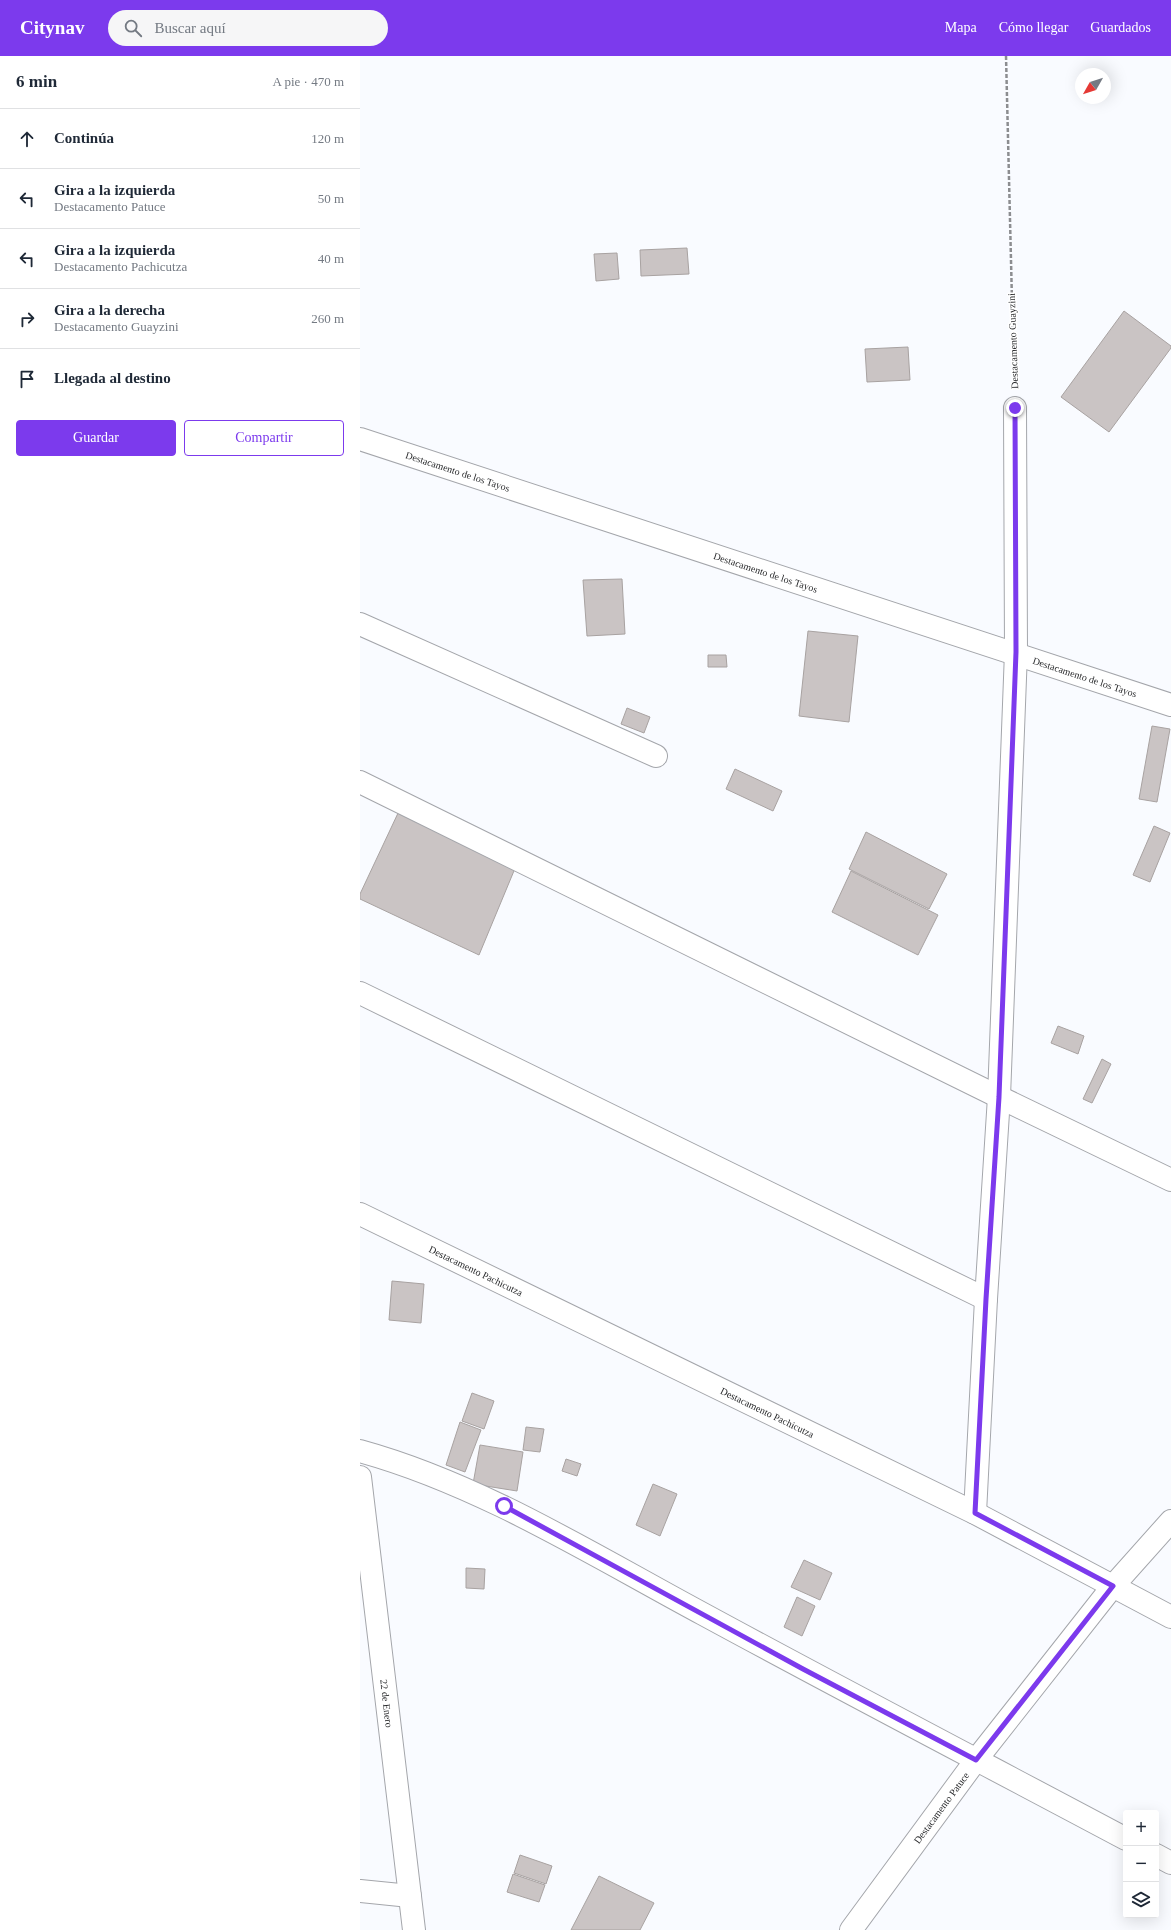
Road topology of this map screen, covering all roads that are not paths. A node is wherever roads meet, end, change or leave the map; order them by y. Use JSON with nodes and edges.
{"nodes":[{"id":1,"x":1015,"y":408,"type":"road end"},
{"id":2,"x":360,"y":439,"type":"edge"},
{"id":3,"x":360,"y":624,"type":"edge"},
{"id":4,"x":1016,"y":652,"type":"junction"},
{"id":5,"x":1171,"y":704,"type":"edge"},
{"id":6,"x":656,"y":756,"type":"dead end"},
{"id":7,"x":360,"y":782,"type":"edge"},
{"id":8,"x":360,"y":993,"type":"edge"},
{"id":9,"x":999,"y":1097,"type":"junction"},
{"id":10,"x":1171,"y":1180,"type":"edge"},
{"id":11,"x":360,"y":1214,"type":"edge"},
{"id":12,"x":986,"y":1299,"type":"junction"},
{"id":13,"x":360,"y":1451,"type":"edge"},
{"id":14,"x":360,"y":1477,"type":"edge"},
{"id":15,"x":975,"y":1513,"type":"junction"},
{"id":16,"x":1171,"y":1521,"type":"edge"},
{"id":17,"x":365,"y":1573,"type":"edge"},
{"id":18,"x":1113,"y":1586,"type":"junction"},
{"id":19,"x":1171,"y":1617,"type":"edge"},
{"id":20,"x":976,"y":1760,"type":"junction"},
{"id":21,"x":1123,"y":1837,"type":"edge"},
{"id":22,"x":1159,"y":1857,"type":"edge"},
{"id":23,"x":1171,"y":1863,"type":"edge"},
{"id":24,"x":360,"y":1891,"type":"edge"},
{"id":25,"x":410,"y":1896,"type":"junction"},
{"id":26,"x":414,"y":1930,"type":"edge"},
{"id":27,"x":851,"y":1930,"type":"edge"}],
"edges":[{"from":1,"to":4,"type":"street"},
{"from":2,"to":4,"type":"street","name":"Destacamento de los Tayos"},
{"from":3,"to":6,"type":"street"},
{"from":4,"to":5,"type":"street","name":"Destacamento de los Tayos"},
{"from":4,"to":9,"type":"street"},
{"from":7,"to":9,"type":"street"},
{"from":8,"to":12,"type":"street"},
{"from":9,"to":10,"type":"street"},
{"from":9,"to":12,"type":"street"},
{"from":11,"to":15,"type":"street","name":"Destacamento Pachicutza"},
{"from":12,"to":15,"type":"street"},
{"from":13,"to":20,"type":"street"},
{"from":14,"to":17,"type":"street","name":"22 de Enero"},
{"from":15,"to":18,"type":"street","name":"Destacamento Pachicutza"},
{"from":16,"to":18,"type":"street","name":"Destacamento Patuce"},
{"from":17,"to":25,"type":"street","name":"22 de Enero"},
{"from":18,"to":19,"type":"street","name":"Destacamento Pachicutza"},
{"from":18,"to":20,"type":"street","name":"Destacamento Patuce"},
{"from":20,"to":21,"type":"street"},
{"from":20,"to":27,"type":"street","name":"Destacamento Patuce"},
{"from":22,"to":23,"type":"street"},
{"from":24,"to":25,"type":"street"},
{"from":25,"to":26,"type":"street","name":"22 de Enero"}]}
